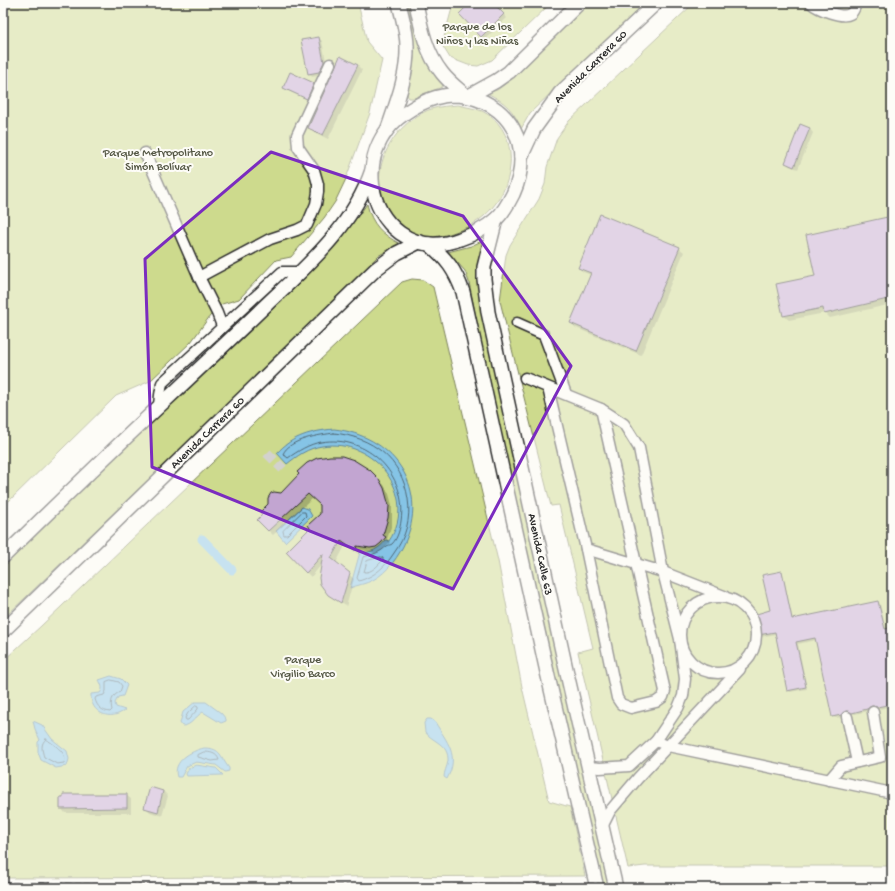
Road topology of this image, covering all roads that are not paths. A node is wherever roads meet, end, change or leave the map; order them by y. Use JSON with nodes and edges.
{"nodes":[{"id":1,"x":398,"y":3,"type":"edge"},
{"id":2,"x":416,"y":3,"type":"edge"},
{"id":3,"x":580,"y":3,"type":"edge"},
{"id":4,"x":656,"y":3,"type":"edge"},
{"id":5,"x":811,"y":3,"type":"edge"},
{"id":6,"x":856,"y":3,"type":"edge"},
{"id":7,"x":330,"y":64,"type":"dead end"},
{"id":8,"x":467,"y":96,"type":"junction"},
{"id":9,"x":387,"y":130,"type":"junction"},
{"id":10,"x":145,"y":153,"type":"dead end"},
{"id":11,"x":521,"y":157,"type":"junction"},
{"id":12,"x":372,"y":170,"type":"junction"},
{"id":13,"x":496,"y":219,"type":"junction"},
{"id":14,"x":424,"y":243,"type":"junction"},
{"id":15,"x":301,"y":272,"type":"junction"},
{"id":16,"x":198,"y":277,"type":"junction"},
{"id":17,"x":516,"y":323,"type":"dead end"},
{"id":18,"x":222,"y":326,"type":"junction"},
{"id":19,"x":525,"y":378,"type":"dead end"},
{"id":20,"x":548,"y":388,"type":"junction"},
{"id":21,"x":566,"y":394,"type":"junction"},
{"id":22,"x":159,"y":406,"type":"junction"},
{"id":23,"x":601,"y":409,"type":"junction"},
{"id":24,"x":586,"y":548,"type":"junction"},
{"id":25,"x":3,"y":557,"type":"edge"},
{"id":26,"x":635,"y":563,"type":"junction"},
{"id":27,"x":663,"y":572,"type":"junction"},
{"id":28,"x":733,"y":600,"type":"junction"},
{"id":29,"x":3,"y":631,"type":"edge"},
{"id":30,"x":680,"y":639,"type":"junction"},
{"id":31,"x":746,"y":662,"type":"junction"},
{"id":32,"x":873,"y":712,"type":"dead end"},
{"id":33,"x":847,"y":717,"type":"dead end"},
{"id":34,"x":656,"y":740,"type":"junction"},
{"id":35,"x":668,"y":746,"type":"junction"},
{"id":36,"x":857,"y":762,"type":"junction"},
{"id":37,"x":628,"y":766,"type":"junction"},
{"id":38,"x":589,"y":767,"type":"junction"},
{"id":39,"x":638,"y":778,"type":"junction"},
{"id":40,"x":829,"y":780,"type":"junction"},
{"id":41,"x":892,"y":793,"type":"edge"},
{"id":42,"x":602,"y":827,"type":"junction"},
{"id":43,"x":597,"y":888,"type":"edge"},
{"id":44,"x":616,"y":888,"type":"edge"}],
"edges":[{"from":1,"to":9,"type":"main road"},
{"from":2,"to":8,"type":"main road"},
{"from":3,"to":8,"type":"main road"},
{"from":4,"to":11,"type":"main road","name":"Avenida Carrera 60"},
{"from":5,"to":6,"type":"street"},
{"from":7,"to":16,"type":"street"},
{"from":8,"to":9,"type":"main road"},
{"from":8,"to":11,"type":"main road"},
{"from":9,"to":12,"type":"main road"},
{"from":10,"to":16,"type":"street"},
{"from":11,"to":13,"type":"main road"},
{"from":12,"to":14,"type":"main road","name":"Avenida Calle 63"},
{"from":12,"to":15,"type":"main road"},
{"from":13,"to":14,"type":"main road"},
{"from":13,"to":38,"type":"main road","name":"Avenida Calle 63"},
{"from":14,"to":29,"type":"main road","name":"Avenida Carrera 60"},
{"from":14,"to":43,"type":"main road","name":"Avenida Calle 63"},
{"from":15,"to":18,"type":"street"},
{"from":15,"to":22,"type":"main road"},
{"from":16,"to":18,"type":"street"},
{"from":17,"to":21,"type":"street"},
{"from":18,"to":22,"type":"street"},
{"from":19,"to":20,"type":"street"},
{"from":20,"to":21,"type":"street"},
{"from":20,"to":24,"type":"street"},
{"from":21,"to":23,"type":"street"},
{"from":22,"to":25,"type":"main road"},
{"from":23,"to":26,"type":"street"},
{"from":23,"to":27,"type":"street"},
{"from":24,"to":26,"type":"street"},
{"from":24,"to":26,"type":"street"},
{"from":26,"to":27,"type":"street"},
{"from":27,"to":28,"type":"street"},
{"from":27,"to":30,"type":"street"},
{"from":28,"to":30,"type":"street"},
{"from":28,"to":31,"type":"street"},
{"from":30,"to":31,"type":"street"},
{"from":30,"to":34,"type":"street"},
{"from":31,"to":35,"type":"street"},
{"from":32,"to":36,"type":"street"},
{"from":33,"to":36,"type":"street"},
{"from":34,"to":35,"type":"street"},
{"from":34,"to":37,"type":"street"},
{"from":35,"to":39,"type":"street"},
{"from":35,"to":40,"type":"street"},
{"from":36,"to":40,"type":"street"},
{"from":37,"to":38,"type":"street"},
{"from":37,"to":39,"type":"street"},
{"from":38,"to":42,"type":"main road","name":"Avenida Calle 63"},
{"from":39,"to":42,"type":"street"},
{"from":40,"to":41,"type":"street"},
{"from":42,"to":44,"type":"main road","name":"Avenida Calle 63"}]}
